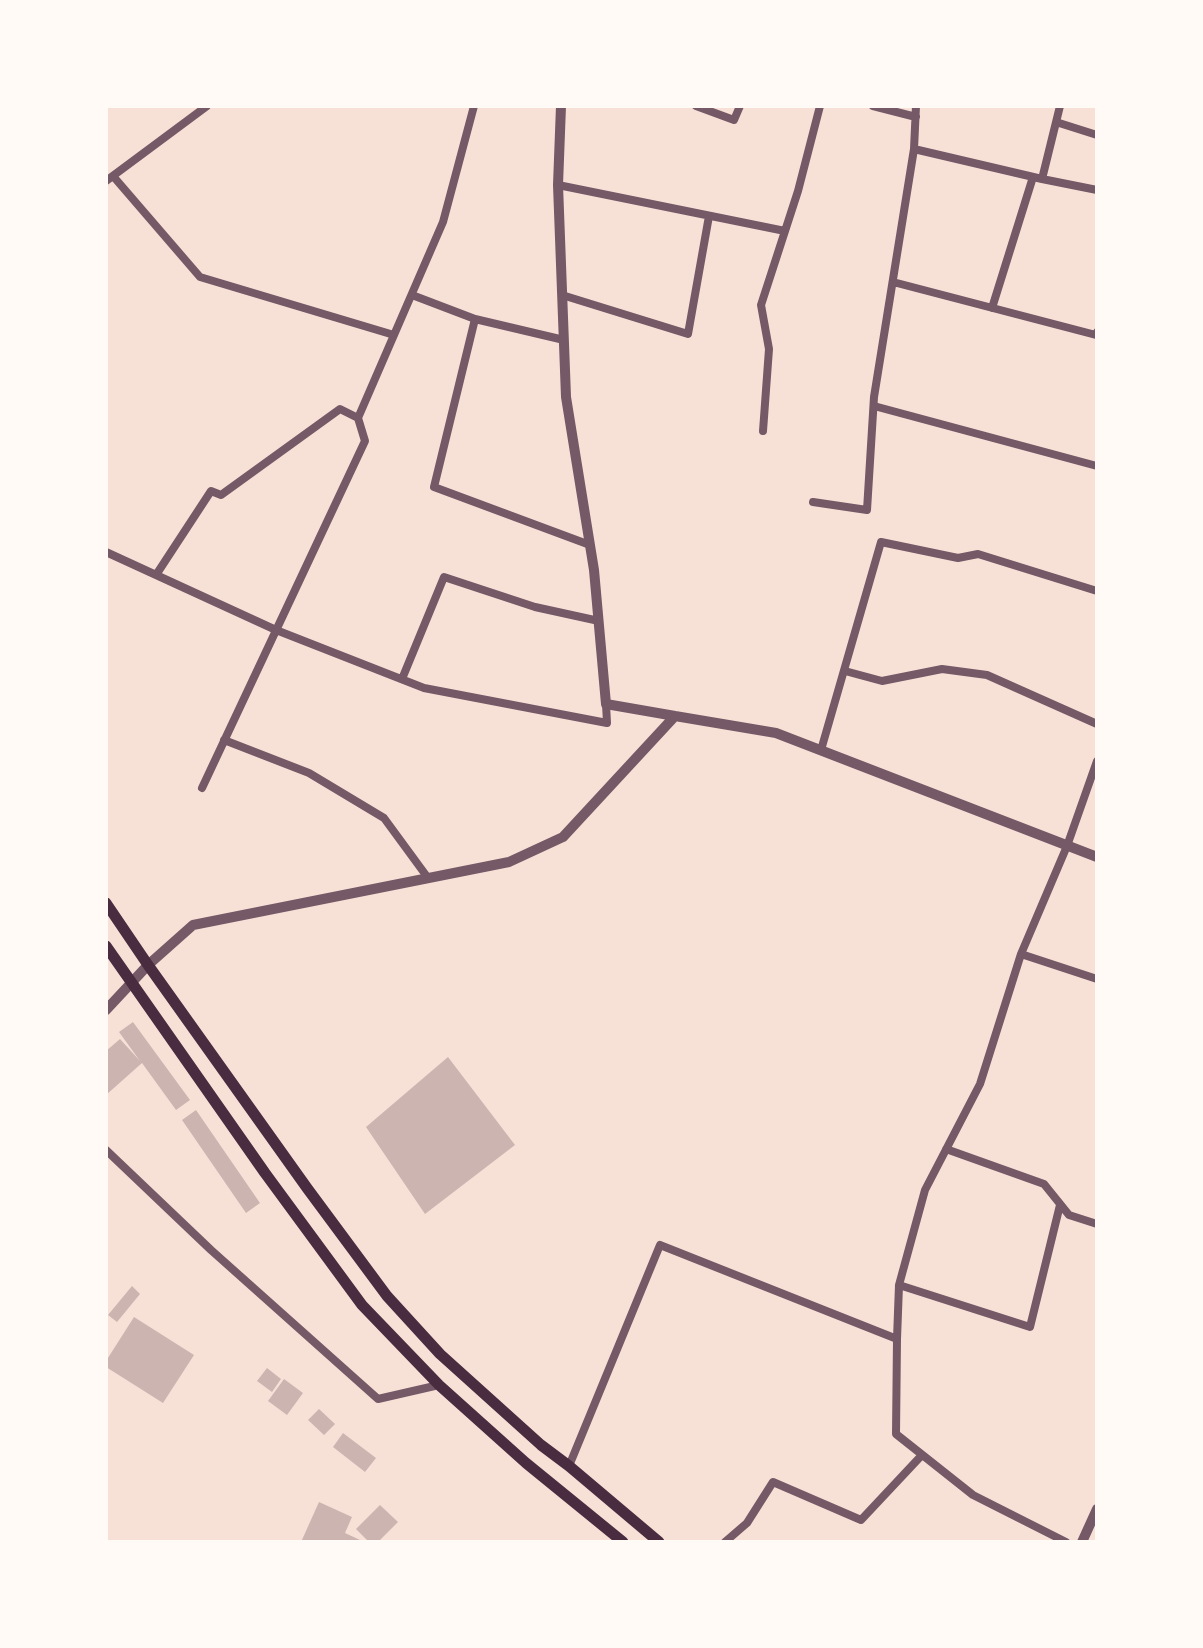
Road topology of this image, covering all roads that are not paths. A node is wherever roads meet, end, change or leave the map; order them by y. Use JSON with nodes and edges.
{"nodes":[{"id":1,"x":207,"y":106,"type":"edge"},
{"id":2,"x":474,"y":106,"type":"edge"},
{"id":3,"x":561,"y":106,"type":"edge"},
{"id":4,"x":696,"y":106,"type":"edge"},
{"id":5,"x":740,"y":106,"type":"edge"},
{"id":6,"x":820,"y":106,"type":"edge"},
{"id":7,"x":873,"y":106,"type":"edge"},
{"id":8,"x":916,"y":106,"type":"edge"},
{"id":9,"x":1060,"y":106,"type":"edge"},
{"id":10,"x":916,"y":117,"type":"junction"},
{"id":11,"x":1056,"y":122,"type":"junction"},
{"id":12,"x":1097,"y":135,"type":"edge"},
{"id":13,"x":914,"y":149,"type":"junction"},
{"id":14,"x":109,"y":178,"type":"edge"},
{"id":15,"x":1037,"y":178,"type":"junction"},
{"id":16,"x":558,"y":185,"type":"junction"},
{"id":17,"x":1097,"y":190,"type":"edge"},
{"id":18,"x":709,"y":216,"type":"junction"},
{"id":19,"x":785,"y":231,"type":"junction"},
{"id":20,"x":893,"y":282,"type":"junction"},
{"id":21,"x":412,"y":295,"type":"junction"},
{"id":22,"x":562,"y":295,"type":"junction"},
{"id":23,"x":992,"y":308,"type":"junction"},
{"id":24,"x":475,"y":319,"type":"junction"},
{"id":25,"x":1097,"y":332,"type":"edge"},
{"id":26,"x":394,"y":335,"type":"junction"},
{"id":27,"x":564,"y":340,"type":"junction"},
{"id":28,"x":874,"y":406,"type":"junction"},
{"id":29,"x":358,"y":418,"type":"junction"},
{"id":30,"x":763,"y":431,"type":"dead end"},
{"id":31,"x":1097,"y":466,"type":"edge"},
{"id":32,"x":813,"y":502,"type":"dead end"},
{"id":33,"x":590,"y":545,"type":"junction"},
{"id":34,"x":106,"y":552,"type":"edge"},
{"id":35,"x":156,"y":575,"type":"junction"},
{"id":36,"x":1097,"y":591,"type":"edge"},
{"id":37,"x":599,"y":621,"type":"junction"},
{"id":38,"x":276,"y":630,"type":"junction"},
{"id":39,"x":845,"y":671,"type":"junction"},
{"id":40,"x":402,"y":679,"type":"junction"},
{"id":41,"x":606,"y":704,"type":"junction"},
{"id":42,"x":675,"y":716,"type":"junction"},
{"id":43,"x":1097,"y":724,"type":"edge"},
{"id":44,"x":224,"y":740,"type":"junction"},
{"id":45,"x":821,"y":750,"type":"junction"},
{"id":46,"x":1097,"y":761,"type":"edge"},
{"id":47,"x":202,"y":788,"type":"dead end"},
{"id":48,"x":1067,"y":846,"type":"junction"},
{"id":49,"x":1097,"y":857,"type":"edge"},
{"id":50,"x":428,"y":878,"type":"junction"},
{"id":51,"x":106,"y":903,"type":"edge"},
{"id":52,"x":106,"y":946,"type":"edge"},
{"id":53,"x":1021,"y":954,"type":"junction"},
{"id":54,"x":148,"y":965,"type":"junction"},
{"id":55,"x":1097,"y":979,"type":"edge"},
{"id":56,"x":131,"y":983,"type":"junction"},
{"id":57,"x":106,"y":1010,"type":"edge"},
{"id":58,"x":946,"y":1149,"type":"junction"},
{"id":59,"x":106,"y":1150,"type":"edge"},
{"id":60,"x":1060,"y":1205,"type":"junction"},
{"id":61,"x":1097,"y":1224,"type":"edge"},
{"id":62,"x":899,"y":1285,"type":"junction"},
{"id":63,"x":897,"y":1339,"type":"junction"},
{"id":64,"x":439,"y":1385,"type":"junction"},
{"id":65,"x":922,"y":1455,"type":"junction"},
{"id":66,"x":569,"y":1466,"type":"junction"},
{"id":67,"x":1096,"y":1514,"type":"edge"},
{"id":68,"x":623,"y":1542,"type":"edge"},
{"id":69,"x":659,"y":1542,"type":"edge"},
{"id":70,"x":725,"y":1542,"type":"edge"},
{"id":71,"x":1066,"y":1542,"type":"edge"},
{"id":72,"x":1082,"y":1542,"type":"edge"}],
"edges":[{"from":1,"to":14,"type":"street"},
{"from":2,"to":21,"type":"street"},
{"from":3,"to":16,"type":"street"},
{"from":4,"to":5,"type":"street"},
{"from":6,"to":19,"type":"street"},
{"from":7,"to":10,"type":"street"},
{"from":8,"to":10,"type":"street"},
{"from":9,"to":11,"type":"street"},
{"from":10,"to":13,"type":"street"},
{"from":11,"to":12,"type":"street"},
{"from":11,"to":15,"type":"street"},
{"from":13,"to":15,"type":"street"},
{"from":13,"to":20,"type":"street"},
{"from":14,"to":26,"type":"street"},
{"from":15,"to":17,"type":"street"},
{"from":15,"to":23,"type":"street"},
{"from":16,"to":18,"type":"street"},
{"from":16,"to":22,"type":"street"},
{"from":18,"to":19,"type":"street"},
{"from":18,"to":22,"type":"street"},
{"from":19,"to":30,"type":"street"},
{"from":20,"to":23,"type":"street"},
{"from":20,"to":28,"type":"street"},
{"from":21,"to":24,"type":"street"},
{"from":21,"to":26,"type":"street"},
{"from":22,"to":27,"type":"street"},
{"from":23,"to":25,"type":"street"},
{"from":24,"to":27,"type":"street"},
{"from":24,"to":33,"type":"street"},
{"from":26,"to":29,"type":"street"},
{"from":27,"to":33,"type":"street"},
{"from":28,"to":31,"type":"street"},
{"from":28,"to":32,"type":"street"},
{"from":29,"to":35,"type":"street"},
{"from":29,"to":38,"type":"street"},
{"from":33,"to":37,"type":"street"},
{"from":34,"to":35,"type":"street"},
{"from":35,"to":38,"type":"street"},
{"from":36,"to":39,"type":"street"},
{"from":37,"to":40,"type":"street"},
{"from":37,"to":41,"type":"street"},
{"from":38,"to":40,"type":"street"},
{"from":38,"to":44,"type":"street"},
{"from":39,"to":43,"type":"street"},
{"from":39,"to":45,"type":"street"},
{"from":40,"to":41,"type":"street"},
{"from":41,"to":42,"type":"street"},
{"from":42,"to":45,"type":"street"},
{"from":42,"to":50,"type":"street"},
{"from":44,"to":47,"type":"street"},
{"from":44,"to":50,"type":"street"},
{"from":45,"to":48,"type":"street"},
{"from":46,"to":48,"type":"street"},
{"from":48,"to":49,"type":"street"},
{"from":48,"to":53,"type":"street"},
{"from":50,"to":54,"type":"street"},
{"from":51,"to":54,"type":"main road"},
{"from":52,"to":56,"type":"main road"},
{"from":53,"to":55,"type":"street"},
{"from":53,"to":58,"type":"street"},
{"from":54,"to":56,"type":"street"},
{"from":54,"to":66,"type":"main road"},
{"from":56,"to":57,"type":"street"},
{"from":56,"to":64,"type":"main road"},
{"from":58,"to":60,"type":"street"},
{"from":58,"to":62,"type":"street"},
{"from":59,"to":64,"type":"street"},
{"from":60,"to":61,"type":"street"},
{"from":60,"to":62,"type":"street"},
{"from":62,"to":63,"type":"street"},
{"from":63,"to":65,"type":"street"},
{"from":63,"to":66,"type":"street"},
{"from":64,"to":68,"type":"main road"},
{"from":65,"to":70,"type":"street"},
{"from":65,"to":71,"type":"street"},
{"from":66,"to":69,"type":"main road"},
{"from":67,"to":72,"type":"street"}]}
